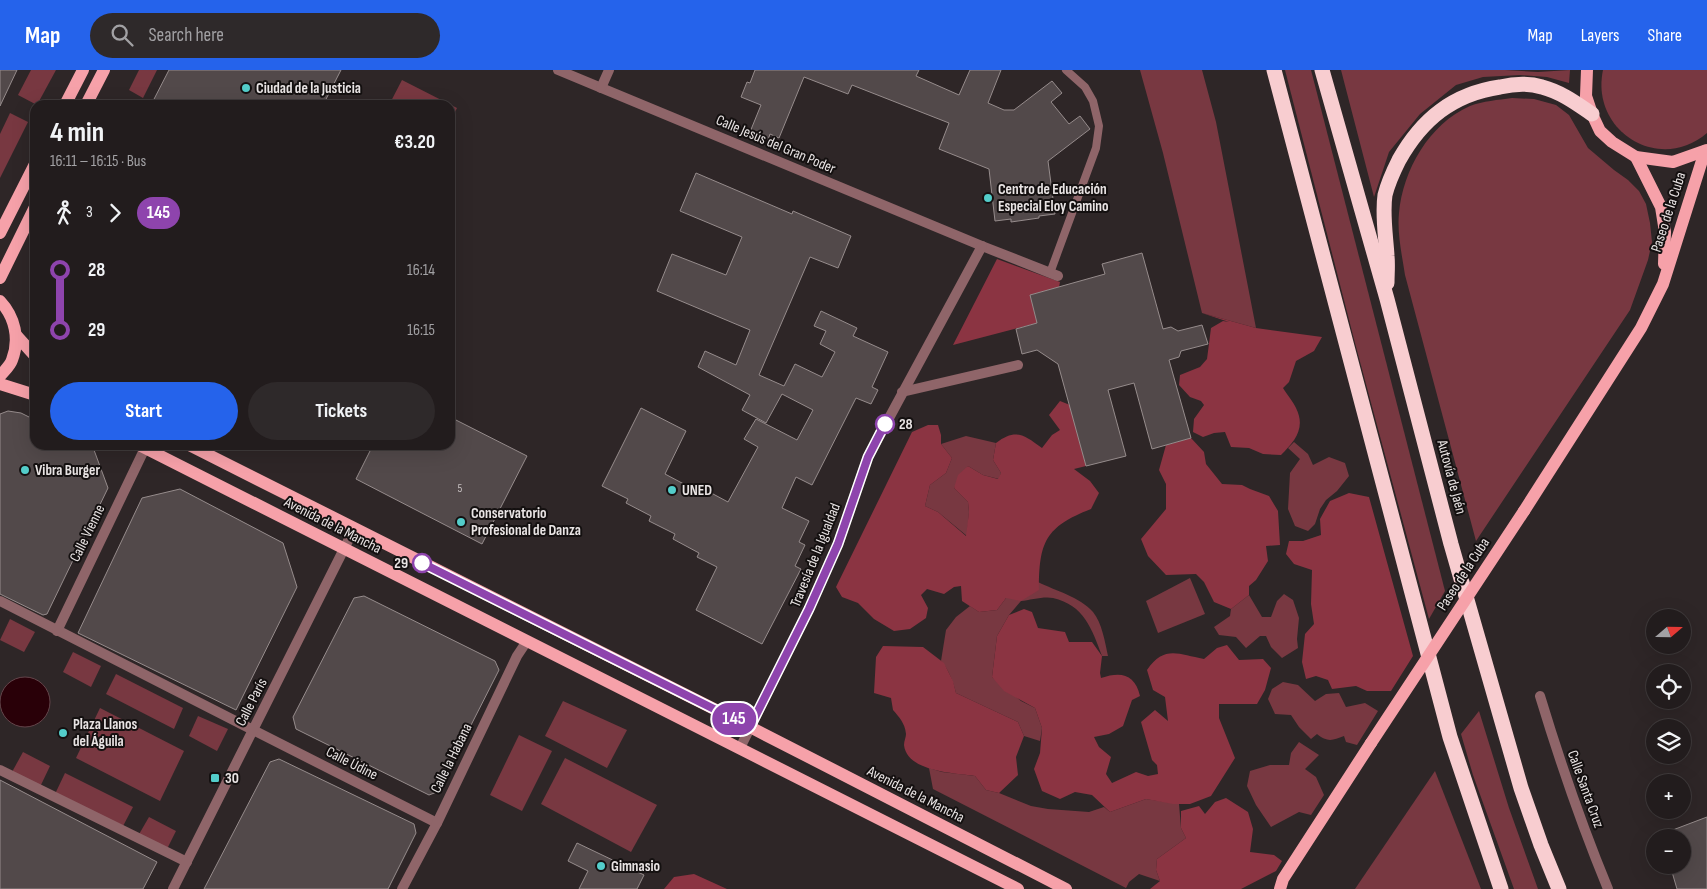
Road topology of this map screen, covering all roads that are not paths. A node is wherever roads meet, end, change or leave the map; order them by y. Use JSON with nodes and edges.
{"nodes":[{"id":1,"x":83,"y":70,"type":"edge"},
{"id":2,"x":104,"y":70,"type":"edge"},
{"id":3,"x":558,"y":70,"type":"edge"},
{"id":4,"x":609,"y":70,"type":"edge"},
{"id":5,"x":1066,"y":70,"type":"edge"},
{"id":6,"x":1274,"y":70,"type":"edge"},
{"id":7,"x":1322,"y":70,"type":"edge"},
{"id":8,"x":1587,"y":70,"type":"edge"},
{"id":9,"x":601,"y":88,"type":"junction"},
{"id":10,"x":68,"y":100,"type":"edge"},
{"id":11,"x":89,"y":100,"type":"edge"},
{"id":12,"x":1592,"y":114,"type":"junction"},
{"id":13,"x":1706,"y":150,"type":"edge"},
{"id":14,"x":1636,"y":157,"type":"junction"},
{"id":15,"x":30,"y":174,"type":"edge"},
{"id":16,"x":30,"y":217,"type":"edge"},
{"id":17,"x":0,"y":233,"type":"edge"},
{"id":18,"x":982,"y":246,"type":"junction"},
{"id":19,"x":1054,"y":274,"type":"joint"},
{"id":20,"x":0,"y":278,"type":"edge"},
{"id":21,"x":1662,"y":284,"type":"junction"},
{"id":22,"x":1387,"y":300,"type":"junction"},
{"id":23,"x":0,"y":301,"type":"edge"},
{"id":24,"x":16,"y":335,"type":"junction"},
{"id":25,"x":30,"y":350,"type":"edge"},
{"id":26,"x":1018,"y":365,"type":"dead end"},
{"id":27,"x":0,"y":376,"type":"edge"},
{"id":28,"x":0,"y":384,"type":"edge"},
{"id":29,"x":902,"y":392,"type":"junction"},
{"id":30,"x":30,"y":393,"type":"edge"},
{"id":31,"x":148,"y":450,"type":"edge"},
{"id":32,"x":155,"y":450,"type":"edge"},
{"id":33,"x":200,"y":450,"type":"edge"},
{"id":34,"x":354,"y":528,"type":"junction"},
{"id":35,"x":345,"y":549,"type":"junction"},
{"id":36,"x":0,"y":601,"type":"edge"},
{"id":37,"x":57,"y":631,"type":"junction"},
{"id":38,"x":527,"y":641,"type":"junction"},
{"id":39,"x":1540,"y":696,"type":"dead end"},
{"id":40,"x":750,"y":727,"type":"junction"},
{"id":41,"x":253,"y":730,"type":"junction"},
{"id":42,"x":740,"y":748,"type":"junction"},
{"id":43,"x":0,"y":770,"type":"edge"},
{"id":44,"x":437,"y":823,"type":"junction"},
{"id":45,"x":187,"y":862,"type":"junction"},
{"id":46,"x":1282,"y":884,"type":"edge"},
{"id":47,"x":173,"y":889,"type":"edge"},
{"id":48,"x":402,"y":889,"type":"edge"},
{"id":49,"x":1018,"y":889,"type":"edge"},
{"id":50,"x":1066,"y":889,"type":"edge"},
{"id":51,"x":1271,"y":889,"type":"edge"},
{"id":52,"x":1501,"y":889,"type":"edge"},
{"id":53,"x":1559,"y":889,"type":"edge"},
{"id":54,"x":1608,"y":889,"type":"edge"}],
"edges":[{"from":1,"to":10,"type":"main road"},
{"from":2,"to":11,"type":"main road"},
{"from":3,"to":9,"type":"street","name":"Calle Jesús del Gran Poder"},
{"from":4,"to":9,"type":"street"},
{"from":5,"to":19,"type":"lane"},
{"from":6,"to":52,"type":"highway"},
{"from":7,"to":22,"type":"highway","name":"Autovía de Jaén"},
{"from":8,"to":12,"type":"main road"},
{"from":9,"to":18,"type":"street","name":"Calle Jesús del Gran Poder"},
{"from":12,"to":14,"type":"main road"},
{"from":12,"to":22,"type":"highway"},
{"from":13,"to":14,"type":"main road"},
{"from":13,"to":21,"type":"main road","name":"Paseo de la Cuba"},
{"from":14,"to":21,"type":"main road","name":"Paseo de la Cuba"},
{"from":15,"to":17,"type":"main road"},
{"from":16,"to":20,"type":"main road"},
{"from":18,"to":19,"type":"street"},
{"from":18,"to":29,"type":"street","name":"Travesía de la Igualdad"},
{"from":21,"to":46,"type":"main road","name":"Paseo de la Cuba","bridge":true},
{"from":22,"to":53,"type":"highway","name":"Autovía de Jaén"},
{"from":23,"to":24,"type":"main road"},
{"from":24,"to":25,"type":"main road"},
{"from":24,"to":27,"type":"main road"},
{"from":26,"to":29,"type":"street"},
{"from":28,"to":30,"type":"main road"},
{"from":29,"to":40,"type":"street","name":"Travesía de la Igualdad"},
{"from":31,"to":37,"type":"street","name":"Calle Vienne"},
{"from":32,"to":35,"type":"main road","name":"Avenida de la Mancha"},
{"from":33,"to":34,"type":"main road","name":"Avenida de la Mancha"},
{"from":34,"to":35,"type":"street","name":"Calle París"},
{"from":34,"to":40,"type":"main road","name":"Avenida de la Mancha"},
{"from":35,"to":38,"type":"main road","name":"Avenida de la Mancha"},
{"from":35,"to":41,"type":"street","name":"Calle París"},
{"from":36,"to":37,"type":"street"},
{"from":37,"to":41,"type":"street"},
{"from":38,"to":42,"type":"main road","name":"Avenida de la Mancha"},
{"from":38,"to":44,"type":"street","name":"Calle la Habana"},
{"from":39,"to":54,"type":"street","name":"Calle Santa Cruz"},
{"from":40,"to":42,"type":"street"},
{"from":40,"to":50,"type":"main road","name":"Avenida de la Mancha"},
{"from":41,"to":44,"type":"street","name":"Calle Údine"},
{"from":41,"to":45,"type":"street","name":"Calle París"},
{"from":42,"to":49,"type":"main road","name":"Avenida de la Mancha"},
{"from":43,"to":45,"type":"street"},
{"from":44,"to":48,"type":"street","name":"Calle la Habana"},
{"from":45,"to":47,"type":"street","name":"Calle París"},
{"from":46,"to":51,"type":"main road","name":"Paseo de la Cuba"}]}
